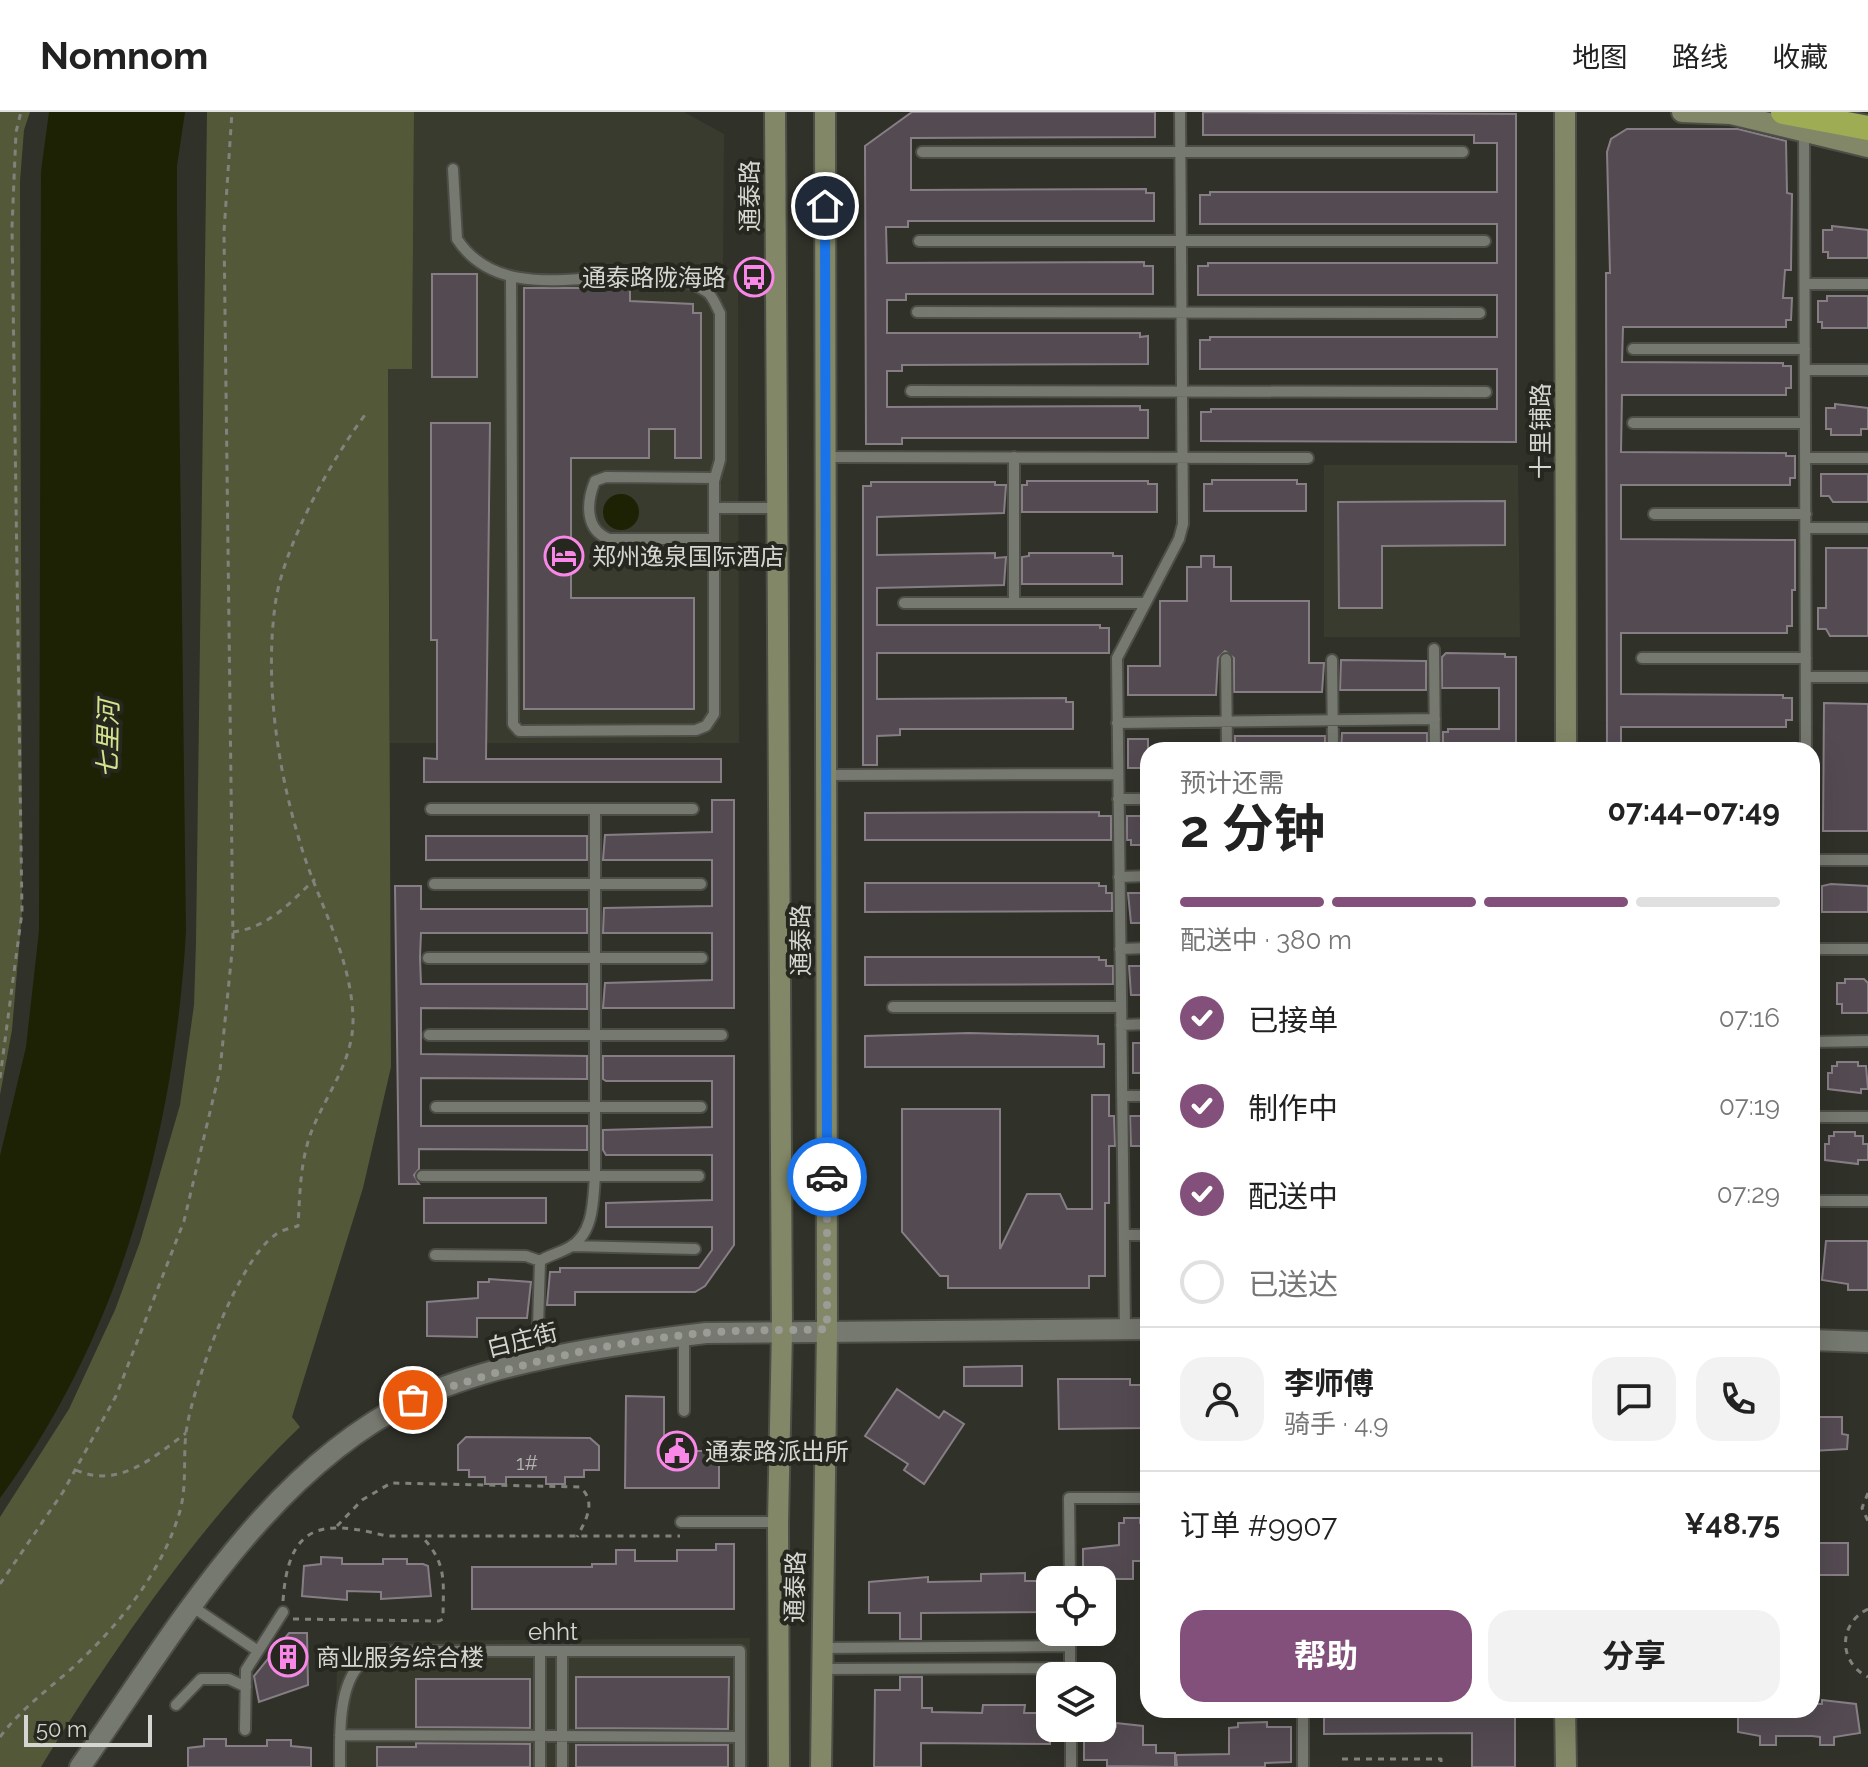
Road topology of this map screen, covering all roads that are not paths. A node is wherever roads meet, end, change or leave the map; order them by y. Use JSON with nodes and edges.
{"nodes":[{"id":1,"x":775,"y":112,"type":"edge"},
{"id":2,"x":825,"y":112,"type":"edge"},
{"id":3,"x":1180,"y":112,"type":"edge"},
{"id":4,"x":1565,"y":112,"type":"edge"},
{"id":5,"x":1682,"y":112,"type":"edge"},
{"id":6,"x":1783,"y":112,"type":"edge"},
{"id":7,"x":1868,"y":128,"type":"edge"},
{"id":8,"x":1804,"y":131,"type":"junction"},
{"id":9,"x":1868,"y":147,"type":"edge"},
{"id":10,"x":922,"y":152,"type":"dead end"},
{"id":11,"x":1181,"y":152,"type":"junction"},
{"id":12,"x":1463,"y":152,"type":"dead end"},
{"id":13,"x":453,"y":169,"type":"dead end"},
{"id":14,"x":919,"y":241,"type":"dead end"},
{"id":15,"x":1182,"y":241,"type":"junction"},
{"id":16,"x":1485,"y":241,"type":"dead end"},
{"id":17,"x":511,"y":279,"type":"junction"},
{"id":18,"x":1805,"y":284,"type":"junction"},
{"id":19,"x":1868,"y":284,"type":"edge"},
{"id":20,"x":917,"y":312,"type":"dead end"},
{"id":21,"x":1182,"y":313,"type":"junction"},
{"id":22,"x":1480,"y":313,"type":"dead end"},
{"id":23,"x":1633,"y":349,"type":"dead end"},
{"id":24,"x":1805,"y":349,"type":"junction"},
{"id":25,"x":1805,"y":370,"type":"junction"},
{"id":26,"x":1868,"y":370,"type":"edge"},
{"id":27,"x":911,"y":391,"type":"dead end"},
{"id":28,"x":1182,"y":392,"type":"junction"},
{"id":29,"x":1486,"y":392,"type":"dead end"},
{"id":30,"x":1633,"y":423,"type":"dead end"},
{"id":31,"x":1805,"y":423,"type":"junction"},
{"id":32,"x":823,"y":457,"type":"junction"},
{"id":33,"x":1014,"y":457,"type":"junction"},
{"id":34,"x":1182,"y":458,"type":"junction"},
{"id":35,"x":1308,"y":458,"type":"dead end"},
{"id":36,"x":1805,"y":458,"type":"junction"},
{"id":37,"x":1868,"y":458,"type":"edge"},
{"id":38,"x":715,"y":478,"type":"junction"},
{"id":39,"x":714,"y":508,"type":"junction"},
{"id":40,"x":779,"y":508,"type":"junction"},
{"id":41,"x":1654,"y":514,"type":"dead end"},
{"id":42,"x":1806,"y":514,"type":"junction"},
{"id":43,"x":1806,"y":528,"type":"junction"},
{"id":44,"x":1868,"y":528,"type":"edge"},
{"id":45,"x":714,"y":539,"type":"junction"},
{"id":46,"x":904,"y":603,"type":"dead end"},
{"id":47,"x":1014,"y":603,"type":"junction"},
{"id":48,"x":1143,"y":603,"type":"junction"},
{"id":49,"x":1434,"y":649,"type":"dead end"},
{"id":50,"x":1642,"y":658,"type":"dead end"},
{"id":51,"x":1806,"y":658,"type":"junction"},
{"id":52,"x":1226,"y":659,"type":"dead end"},
{"id":53,"x":1332,"y":660,"type":"dead end"},
{"id":54,"x":1806,"y":677,"type":"junction"},
{"id":55,"x":1868,"y":677,"type":"edge"},
{"id":56,"x":1435,"y":719,"type":"junction"},
{"id":57,"x":1332,"y":720,"type":"junction"},
{"id":58,"x":1227,"y":722,"type":"junction"},
{"id":59,"x":1117,"y":723,"type":"junction"},
{"id":60,"x":1227,"y":742,"type":"edge"},
{"id":61,"x":1333,"y":742,"type":"edge"},
{"id":62,"x":1435,"y":742,"type":"edge"},
{"id":63,"x":1566,"y":742,"type":"edge"},
{"id":64,"x":1806,"y":742,"type":"edge"},
{"id":65,"x":1118,"y":774,"type":"junction"},
{"id":66,"x":826,"y":775,"type":"junction"},
{"id":67,"x":1118,"y":799,"type":"junction"},
{"id":68,"x":1140,"y":799,"type":"edge"},
{"id":69,"x":431,"y":809,"type":"dead end"},
{"id":70,"x":595,"y":809,"type":"junction"},
{"id":71,"x":693,"y":809,"type":"dead end"},
{"id":72,"x":1820,"y":860,"type":"edge"},
{"id":73,"x":1868,"y":860,"type":"edge"},
{"id":74,"x":1140,"y":876,"type":"edge"},
{"id":75,"x":1119,"y":877,"type":"junction"},
{"id":76,"x":434,"y":884,"type":"dead end"},
{"id":77,"x":595,"y":884,"type":"junction"},
{"id":78,"x":701,"y":884,"type":"dead end"},
{"id":79,"x":1140,"y":948,"type":"edge"},
{"id":80,"x":1120,"y":949,"type":"junction"},
{"id":81,"x":1820,"y":949,"type":"edge"},
{"id":82,"x":1868,"y":949,"type":"edge"},
{"id":83,"x":428,"y":958,"type":"dead end"},
{"id":84,"x":595,"y":958,"type":"junction"},
{"id":85,"x":702,"y":958,"type":"dead end"},
{"id":86,"x":893,"y":1007,"type":"dead end"},
{"id":87,"x":1121,"y":1007,"type":"junction"},
{"id":88,"x":1140,"y":1024,"type":"edge"},
{"id":89,"x":1121,"y":1025,"type":"junction"},
{"id":90,"x":429,"y":1035,"type":"dead end"},
{"id":91,"x":595,"y":1035,"type":"junction"},
{"id":92,"x":722,"y":1035,"type":"dead end"},
{"id":93,"x":1868,"y":1041,"type":"edge"},
{"id":94,"x":1820,"y":1042,"type":"edge"},
{"id":95,"x":1122,"y":1096,"type":"junction"},
{"id":96,"x":1140,"y":1096,"type":"edge"},
{"id":97,"x":436,"y":1107,"type":"dead end"},
{"id":98,"x":595,"y":1107,"type":"junction"},
{"id":99,"x":701,"y":1107,"type":"dead end"},
{"id":100,"x":1820,"y":1117,"type":"edge"},
{"id":101,"x":1868,"y":1117,"type":"edge"},
{"id":102,"x":422,"y":1176,"type":"dead end"},
{"id":103,"x":595,"y":1176,"type":"junction"},
{"id":104,"x":699,"y":1176,"type":"dead end"},
{"id":105,"x":1820,"y":1201,"type":"edge"},
{"id":106,"x":1868,"y":1201,"type":"edge"},
{"id":107,"x":1124,"y":1235,"type":"junction"},
{"id":108,"x":1140,"y":1235,"type":"edge"},
{"id":109,"x":572,"y":1246,"type":"junction"},
{"id":110,"x":695,"y":1249,"type":"dead end"},
{"id":111,"x":435,"y":1255,"type":"dead end"},
{"id":112,"x":540,"y":1261,"type":"junction"},
{"id":113,"x":827,"y":1329,"type":"junction"},
{"id":114,"x":1125,"y":1329,"type":"junction"},
{"id":115,"x":1140,"y":1329,"type":"edge"},
{"id":116,"x":782,"y":1331,"type":"junction"},
{"id":117,"x":684,"y":1335,"type":"junction"},
{"id":118,"x":1820,"y":1340,"type":"edge"},
{"id":119,"x":1868,"y":1342,"type":"edge"},
{"id":120,"x":537,"y":1363,"type":"junction"},
{"id":121,"x":684,"y":1411,"type":"dead end"},
{"id":122,"x":1140,"y":1498,"type":"edge"},
{"id":123,"x":681,"y":1522,"type":"dead end"},
{"id":124,"x":778,"y":1522,"type":"junction"},
{"id":125,"x":1070,"y":1566,"type":"edge"},
{"id":126,"x":193,"y":1607,"type":"junction"},
{"id":127,"x":281,"y":1615,"type":"road end"},
{"id":128,"x":1070,"y":1646,"type":"joint"},
{"id":129,"x":820,"y":1648,"type":"junction"},
{"id":130,"x":258,"y":1651,"type":"junction"},
{"id":131,"x":540,"y":1651,"type":"junction"},
{"id":132,"x":562,"y":1651,"type":"junction"},
{"id":133,"x":1070,"y":1662,"type":"edge"},
{"id":134,"x":820,"y":1669,"type":"junction"},
{"id":135,"x":1036,"y":1672,"type":"edge"},
{"id":136,"x":246,"y":1687,"type":"junction"},
{"id":137,"x":176,"y":1705,"type":"dead end"},
{"id":138,"x":1303,"y":1718,"type":"edge"},
{"id":139,"x":1565,"y":1718,"type":"edge"},
{"id":140,"x":245,"y":1730,"type":"dead end"},
{"id":141,"x":340,"y":1735,"type":"junction"},
{"id":142,"x":540,"y":1737,"type":"junction"},
{"id":143,"x":562,"y":1737,"type":"junction"},
{"id":144,"x":740,"y":1737,"type":"junction"},
{"id":145,"x":1071,"y":1742,"type":"edge"},
{"id":146,"x":80,"y":1767,"type":"edge"},
{"id":147,"x":340,"y":1767,"type":"edge"},
{"id":148,"x":540,"y":1767,"type":"edge"},
{"id":149,"x":562,"y":1767,"type":"edge"},
{"id":150,"x":740,"y":1767,"type":"edge"},
{"id":151,"x":779,"y":1767,"type":"edge"},
{"id":152,"x":821,"y":1767,"type":"edge"},
{"id":153,"x":1071,"y":1767,"type":"edge"},
{"id":154,"x":1303,"y":1767,"type":"edge"},
{"id":155,"x":1566,"y":1767,"type":"edge"}],
"edges":[{"from":1,"to":40,"type":"street","name":"通泰路"},
{"from":2,"to":32,"type":"street","name":"通泰路"},
{"from":3,"to":11,"type":"lane"},
{"from":4,"to":63,"type":"street","name":"十里铺路"},
{"from":5,"to":8,"type":"street"},
{"from":6,"to":7,"type":"highway"},
{"from":8,"to":9,"type":"street"},
{"from":8,"to":18,"type":"lane"},
{"from":10,"to":11,"type":"lane"},
{"from":11,"to":12,"type":"lane"},
{"from":11,"to":15,"type":"lane"},
{"from":13,"to":17,"type":"lane"},
{"from":14,"to":15,"type":"lane"},
{"from":15,"to":16,"type":"lane"},
{"from":15,"to":21,"type":"lane"},
{"from":17,"to":38,"type":"lane"},
{"from":17,"to":45,"type":"lane"},
{"from":18,"to":19,"type":"lane"},
{"from":18,"to":24,"type":"lane"},
{"from":20,"to":21,"type":"lane"},
{"from":21,"to":22,"type":"lane"},
{"from":21,"to":28,"type":"lane"},
{"from":23,"to":24,"type":"lane"},
{"from":24,"to":25,"type":"lane"},
{"from":25,"to":26,"type":"lane"},
{"from":25,"to":31,"type":"lane"},
{"from":27,"to":28,"type":"lane"},
{"from":28,"to":29,"type":"lane"},
{"from":28,"to":34,"type":"lane"},
{"from":30,"to":31,"type":"lane"},
{"from":31,"to":36,"type":"lane"},
{"from":32,"to":33,"type":"lane"},
{"from":32,"to":66,"type":"street","name":"通泰路"},
{"from":33,"to":34,"type":"lane"},
{"from":33,"to":47,"type":"lane"},
{"from":34,"to":35,"type":"lane"},
{"from":34,"to":48,"type":"lane"},
{"from":36,"to":37,"type":"lane"},
{"from":36,"to":42,"type":"lane"},
{"from":38,"to":39,"type":"lane"},
{"from":38,"to":45,"type":"lane"},
{"from":39,"to":40,"type":"lane"},
{"from":39,"to":45,"type":"lane"},
{"from":40,"to":116,"type":"street","name":"通泰路"},
{"from":41,"to":42,"type":"lane"},
{"from":42,"to":43,"type":"lane"},
{"from":43,"to":44,"type":"lane"},
{"from":43,"to":51,"type":"lane"},
{"from":46,"to":47,"type":"lane"},
{"from":47,"to":48,"type":"lane"},
{"from":48,"to":59,"type":"lane"},
{"from":49,"to":56,"type":"lane"},
{"from":50,"to":51,"type":"lane"},
{"from":51,"to":54,"type":"lane"},
{"from":52,"to":58,"type":"lane"},
{"from":53,"to":57,"type":"lane"},
{"from":54,"to":55,"type":"lane"},
{"from":54,"to":64,"type":"lane"},
{"from":56,"to":57,"type":"lane"},
{"from":56,"to":62,"type":"lane"},
{"from":57,"to":58,"type":"lane"},
{"from":57,"to":61,"type":"lane"},
{"from":58,"to":59,"type":"lane"},
{"from":58,"to":60,"type":"lane"},
{"from":59,"to":65,"type":"lane"},
{"from":65,"to":66,"type":"lane"},
{"from":65,"to":67,"type":"lane"},
{"from":66,"to":113,"type":"street","name":"通泰路"},
{"from":67,"to":68,"type":"lane"},
{"from":67,"to":75,"type":"lane"},
{"from":69,"to":70,"type":"lane"},
{"from":70,"to":71,"type":"lane"},
{"from":70,"to":77,"type":"lane"},
{"from":72,"to":73,"type":"lane"},
{"from":74,"to":75,"type":"lane"},
{"from":75,"to":80,"type":"lane"},
{"from":76,"to":77,"type":"lane"},
{"from":77,"to":78,"type":"lane"},
{"from":77,"to":84,"type":"lane"},
{"from":79,"to":80,"type":"lane"},
{"from":80,"to":87,"type":"lane"},
{"from":81,"to":82,"type":"lane"},
{"from":83,"to":84,"type":"lane"},
{"from":84,"to":85,"type":"lane"},
{"from":84,"to":91,"type":"lane"},
{"from":86,"to":87,"type":"lane"},
{"from":87,"to":89,"type":"lane"},
{"from":88,"to":89,"type":"lane"},
{"from":89,"to":95,"type":"lane"},
{"from":90,"to":91,"type":"lane"},
{"from":91,"to":92,"type":"lane"},
{"from":91,"to":98,"type":"lane"},
{"from":93,"to":94,"type":"lane"},
{"from":95,"to":96,"type":"lane"},
{"from":95,"to":107,"type":"lane"},
{"from":97,"to":98,"type":"lane"},
{"from":98,"to":99,"type":"lane"},
{"from":98,"to":103,"type":"lane"},
{"from":100,"to":101,"type":"lane"},
{"from":102,"to":103,"type":"lane"},
{"from":103,"to":104,"type":"lane"},
{"from":103,"to":109,"type":"lane"},
{"from":105,"to":106,"type":"lane"},
{"from":107,"to":108,"type":"lane"},
{"from":107,"to":114,"type":"lane"},
{"from":109,"to":110,"type":"lane"},
{"from":109,"to":112,"type":"lane"},
{"from":111,"to":112,"type":"lane"},
{"from":112,"to":120,"type":"lane"},
{"from":113,"to":114,"type":"street","name":"白庄街"},
{"from":113,"to":116,"type":"street","name":"白庄街"},
{"from":113,"to":129,"type":"street","name":"通泰路"},
{"from":114,"to":115,"type":"street","name":"白庄街"},
{"from":116,"to":117,"type":"street","name":"白庄街"},
{"from":116,"to":124,"type":"street","name":"通泰路"},
{"from":117,"to":120,"type":"street","name":"白庄街"},
{"from":117,"to":121,"type":"lane"},
{"from":118,"to":119,"type":"street"},
{"from":120,"to":126,"type":"street","name":"白庄街"},
{"from":122,"to":125,"type":"lane"},
{"from":123,"to":124,"type":"lane"},
{"from":124,"to":151,"type":"street","name":"通泰路"},
{"from":126,"to":130,"type":"lane"},
{"from":126,"to":146,"type":"street","name":"白庄街"},
{"from":127,"to":130,"type":"lane"},
{"from":128,"to":129,"type":"lane"},
{"from":128,"to":133,"type":"lane"},
{"from":129,"to":134,"type":"street","name":"通泰路"},
{"from":130,"to":136,"type":"lane"},
{"from":131,"to":132,"type":"lane","name":"ehht"},
{"from":131,"to":141,"type":"lane","name":"ehht"},
{"from":131,"to":142,"type":"lane"},
{"from":132,"to":143,"type":"lane"},
{"from":132,"to":144,"type":"lane","name":"ehht"},
{"from":134,"to":135,"type":"lane"},
{"from":134,"to":152,"type":"street","name":"通泰路"},
{"from":136,"to":137,"type":"lane"},
{"from":136,"to":140,"type":"lane"},
{"from":138,"to":154,"type":"lane"},
{"from":139,"to":155,"type":"street"},
{"from":141,"to":142,"type":"lane"},
{"from":141,"to":147,"type":"lane","name":"ehht"},
{"from":142,"to":143,"type":"lane"},
{"from":142,"to":148,"type":"lane"},
{"from":143,"to":144,"type":"lane"},
{"from":143,"to":149,"type":"lane"},
{"from":144,"to":150,"type":"lane","name":"ehht"},
{"from":145,"to":153,"type":"lane"}]}
